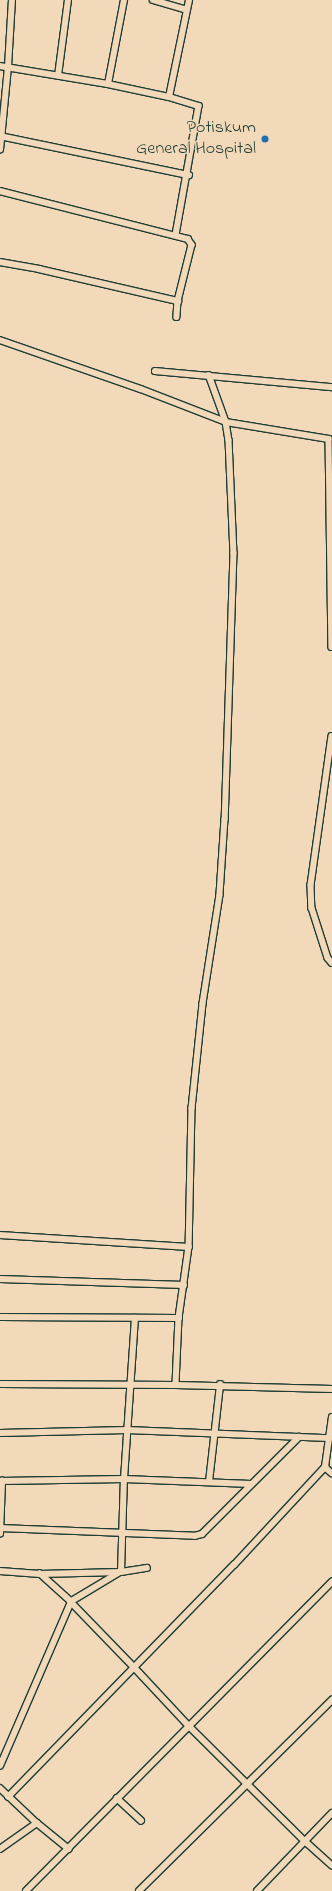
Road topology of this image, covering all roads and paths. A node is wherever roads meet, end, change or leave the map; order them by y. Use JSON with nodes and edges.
{"nodes":[{"id":1,"x":12,"y":0,"type":"edge"},
{"id":2,"x":68,"y":0,"type":"edge"},
{"id":3,"x":124,"y":0,"type":"edge"},
{"id":4,"x":153,"y":0,"type":"edge"},
{"id":5,"x":189,"y":0,"type":"edge"},
{"id":6,"x":186,"y":10,"type":"junction"},
{"id":7,"x":0,"y":66,"type":"edge"},
{"id":8,"x":8,"y":67,"type":"junction"},
{"id":9,"x":58,"y":76,"type":"junction"},
{"id":10,"x":108,"y":84,"type":"junction"},
{"id":11,"x":169,"y":97,"type":"junction"},
{"id":12,"x":1,"y":136,"type":"edge"},
{"id":13,"x":0,"y":150,"type":"edge"},
{"id":14,"x":188,"y":174,"type":"junction"},
{"id":15,"x":0,"y":191,"type":"edge"},
{"id":16,"x":176,"y":235,"type":"junction"},
{"id":17,"x":0,"y":262,"type":"edge"},
{"id":18,"x":178,"y":301,"type":"junction"},
{"id":19,"x":177,"y":317,"type":"dead end"},
{"id":20,"x":0,"y":340,"type":"edge"},
{"id":21,"x":155,"y":371,"type":"dead end"},
{"id":22,"x":209,"y":375,"type":"junction"},
{"id":23,"x":332,"y":387,"type":"edge"},
{"id":24,"x":226,"y":422,"type":"junction"},
{"id":25,"x":331,"y":439,"type":"edge"},
{"id":26,"x":332,"y":647,"type":"edge"},
{"id":27,"x":332,"y":736,"type":"edge"},
{"id":28,"x":332,"y":963,"type":"edge"},
{"id":29,"x":0,"y":1235,"type":"edge"},
{"id":30,"x":189,"y":1246,"type":"junction"},
{"id":31,"x":0,"y":1279,"type":"edge"},
{"id":32,"x":184,"y":1285,"type":"junction"},
{"id":33,"x":0,"y":1317,"type":"edge"},
{"id":34,"x":136,"y":1318,"type":"junction"},
{"id":35,"x":178,"y":1318,"type":"junction"},
{"id":36,"x":0,"y":1384,"type":"edge"},
{"id":37,"x":130,"y":1385,"type":"junction"},
{"id":38,"x":176,"y":1385,"type":"junction"},
{"id":39,"x":220,"y":1385,"type":"junction"},
{"id":40,"x":332,"y":1389,"type":"edge"},
{"id":41,"x":332,"y":1417,"type":"edge"},
{"id":42,"x":127,"y":1430,"type":"junction"},
{"id":43,"x":0,"y":1433,"type":"edge"},
{"id":44,"x":214,"y":1434,"type":"junction"},
{"id":45,"x":299,"y":1437,"type":"junction"},
{"id":46,"x":329,"y":1438,"type":"junction"},
{"id":47,"x":325,"y":1467,"type":"junction"},
{"id":48,"x":332,"y":1473,"type":"edge"},
{"id":49,"x":124,"y":1479,"type":"junction"},
{"id":50,"x":1,"y":1481,"type":"edge"},
{"id":51,"x":209,"y":1482,"type":"junction"},
{"id":52,"x":251,"y":1484,"type":"junction"},
{"id":53,"x":0,"y":1528,"type":"edge"},
{"id":54,"x":123,"y":1532,"type":"junction"},
{"id":55,"x":0,"y":1534,"type":"edge"},
{"id":56,"x":147,"y":1568,"type":"dead end"},
{"id":57,"x":0,"y":1571,"type":"edge"},
{"id":58,"x":121,"y":1572,"type":"junction"},
{"id":59,"x":40,"y":1574,"type":"junction"},
{"id":60,"x":332,"y":1582,"type":"edge"},
{"id":61,"x":71,"y":1602,"type":"junction"},
{"id":62,"x":134,"y":1667,"type":"junction"},
{"id":63,"x":332,"y":1700,"type":"edge"},
{"id":64,"x":189,"y":1726,"type":"junction"},
{"id":65,"x":0,"y":1766,"type":"edge"},
{"id":66,"x":248,"y":1783,"type":"junction"},
{"id":67,"x":0,"y":1788,"type":"edge"},
{"id":68,"x":8,"y":1797,"type":"junction"},
{"id":69,"x":117,"y":1798,"type":"junction"},
{"id":70,"x":332,"y":1813,"type":"edge"},
{"id":71,"x":141,"y":1820,"type":"dead end"},
{"id":72,"x":37,"y":1823,"type":"junction"},
{"id":73,"x":305,"y":1841,"type":"junction"},
{"id":74,"x":0,"y":1849,"type":"edge"},
{"id":75,"x":68,"y":1849,"type":"junction"},
{"id":76,"x":332,"y":1865,"type":"edge"},
{"id":77,"x":26,"y":1891,"type":"edge"},
{"id":78,"x":139,"y":1891,"type":"edge"},
{"id":79,"x":257,"y":1891,"type":"edge"}],
"edges":[{"from":1,"to":8,"type":"street"},
{"from":2,"to":9,"type":"street"},
{"from":3,"to":10,"type":"street"},
{"from":4,"to":6,"type":"street"},
{"from":5,"to":6,"type":"street"},
{"from":6,"to":11,"type":"street"},
{"from":7,"to":8,"type":"street"},
{"from":8,"to":9,"type":"street"},
{"from":8,"to":12,"type":"street"},
{"from":9,"to":10,"type":"street"},
{"from":10,"to":11,"type":"street"},
{"from":11,"to":14,"type":"street"},
{"from":12,"to":13,"type":"street"},
{"from":12,"to":14,"type":"street"},
{"from":14,"to":16,"type":"street"},
{"from":15,"to":16,"type":"street"},
{"from":16,"to":18,"type":"street"},
{"from":17,"to":18,"type":"street"},
{"from":18,"to":19,"type":"street"},
{"from":20,"to":24,"type":"street"},
{"from":21,"to":22,"type":"street"},
{"from":22,"to":23,"type":"street"},
{"from":22,"to":24,"type":"street"},
{"from":24,"to":25,"type":"street"},
{"from":24,"to":30,"type":"street"},
{"from":25,"to":26,"type":"street"},
{"from":27,"to":28,"type":"street"},
{"from":29,"to":30,"type":"street"},
{"from":30,"to":32,"type":"street"},
{"from":31,"to":32,"type":"street"},
{"from":32,"to":35,"type":"street"},
{"from":33,"to":34,"type":"street"},
{"from":34,"to":35,"type":"street"},
{"from":34,"to":37,"type":"street"},
{"from":35,"to":38,"type":"street"},
{"from":36,"to":37,"type":"street"},
{"from":37,"to":38,"type":"street"},
{"from":37,"to":42,"type":"street"},
{"from":38,"to":39,"type":"street"},
{"from":39,"to":40,"type":"street"},
{"from":39,"to":44,"type":"street"},
{"from":41,"to":46,"type":"street"},
{"from":42,"to":43,"type":"street"},
{"from":42,"to":44,"type":"street"},
{"from":42,"to":49,"type":"street"},
{"from":44,"to":45,"type":"street"},
{"from":44,"to":51,"type":"street"},
{"from":45,"to":46,"type":"street"},
{"from":45,"to":52,"type":"street"},
{"from":46,"to":47,"type":"street"},
{"from":47,"to":48,"type":"street"},
{"from":47,"to":62,"type":"street"},
{"from":49,"to":50,"type":"street"},
{"from":49,"to":51,"type":"street"},
{"from":49,"to":54,"type":"street"},
{"from":50,"to":53,"type":"street"},
{"from":51,"to":52,"type":"street"},
{"from":52,"to":54,"type":"street"},
{"from":53,"to":54,"type":"street"},
{"from":53,"to":55,"type":"street"},
{"from":54,"to":58,"type":"street"},
{"from":56,"to":58,"type":"street"},
{"from":57,"to":59,"type":"street"},
{"from":58,"to":59,"type":"street"},
{"from":58,"to":61,"type":"street"},
{"from":59,"to":61,"type":"street"},
{"from":60,"to":64,"type":"street"},
{"from":61,"to":62,"type":"street"},
{"from":61,"to":65,"type":"street"},
{"from":62,"to":64,"type":"street"},
{"from":62,"to":68,"type":"street"},
{"from":63,"to":66,"type":"street"},
{"from":64,"to":66,"type":"street"},
{"from":64,"to":69,"type":"street"},
{"from":66,"to":73,"type":"street"},
{"from":66,"to":78,"type":"street"},
{"from":67,"to":68,"type":"street"},
{"from":68,"to":72,"type":"street"},
{"from":69,"to":71,"type":"street"},
{"from":69,"to":75,"type":"street"},
{"from":70,"to":73,"type":"street"},
{"from":72,"to":74,"type":"street"},
{"from":72,"to":75,"type":"street"},
{"from":73,"to":76,"type":"street"},
{"from":73,"to":79,"type":"street"},
{"from":75,"to":77,"type":"street"}]}
